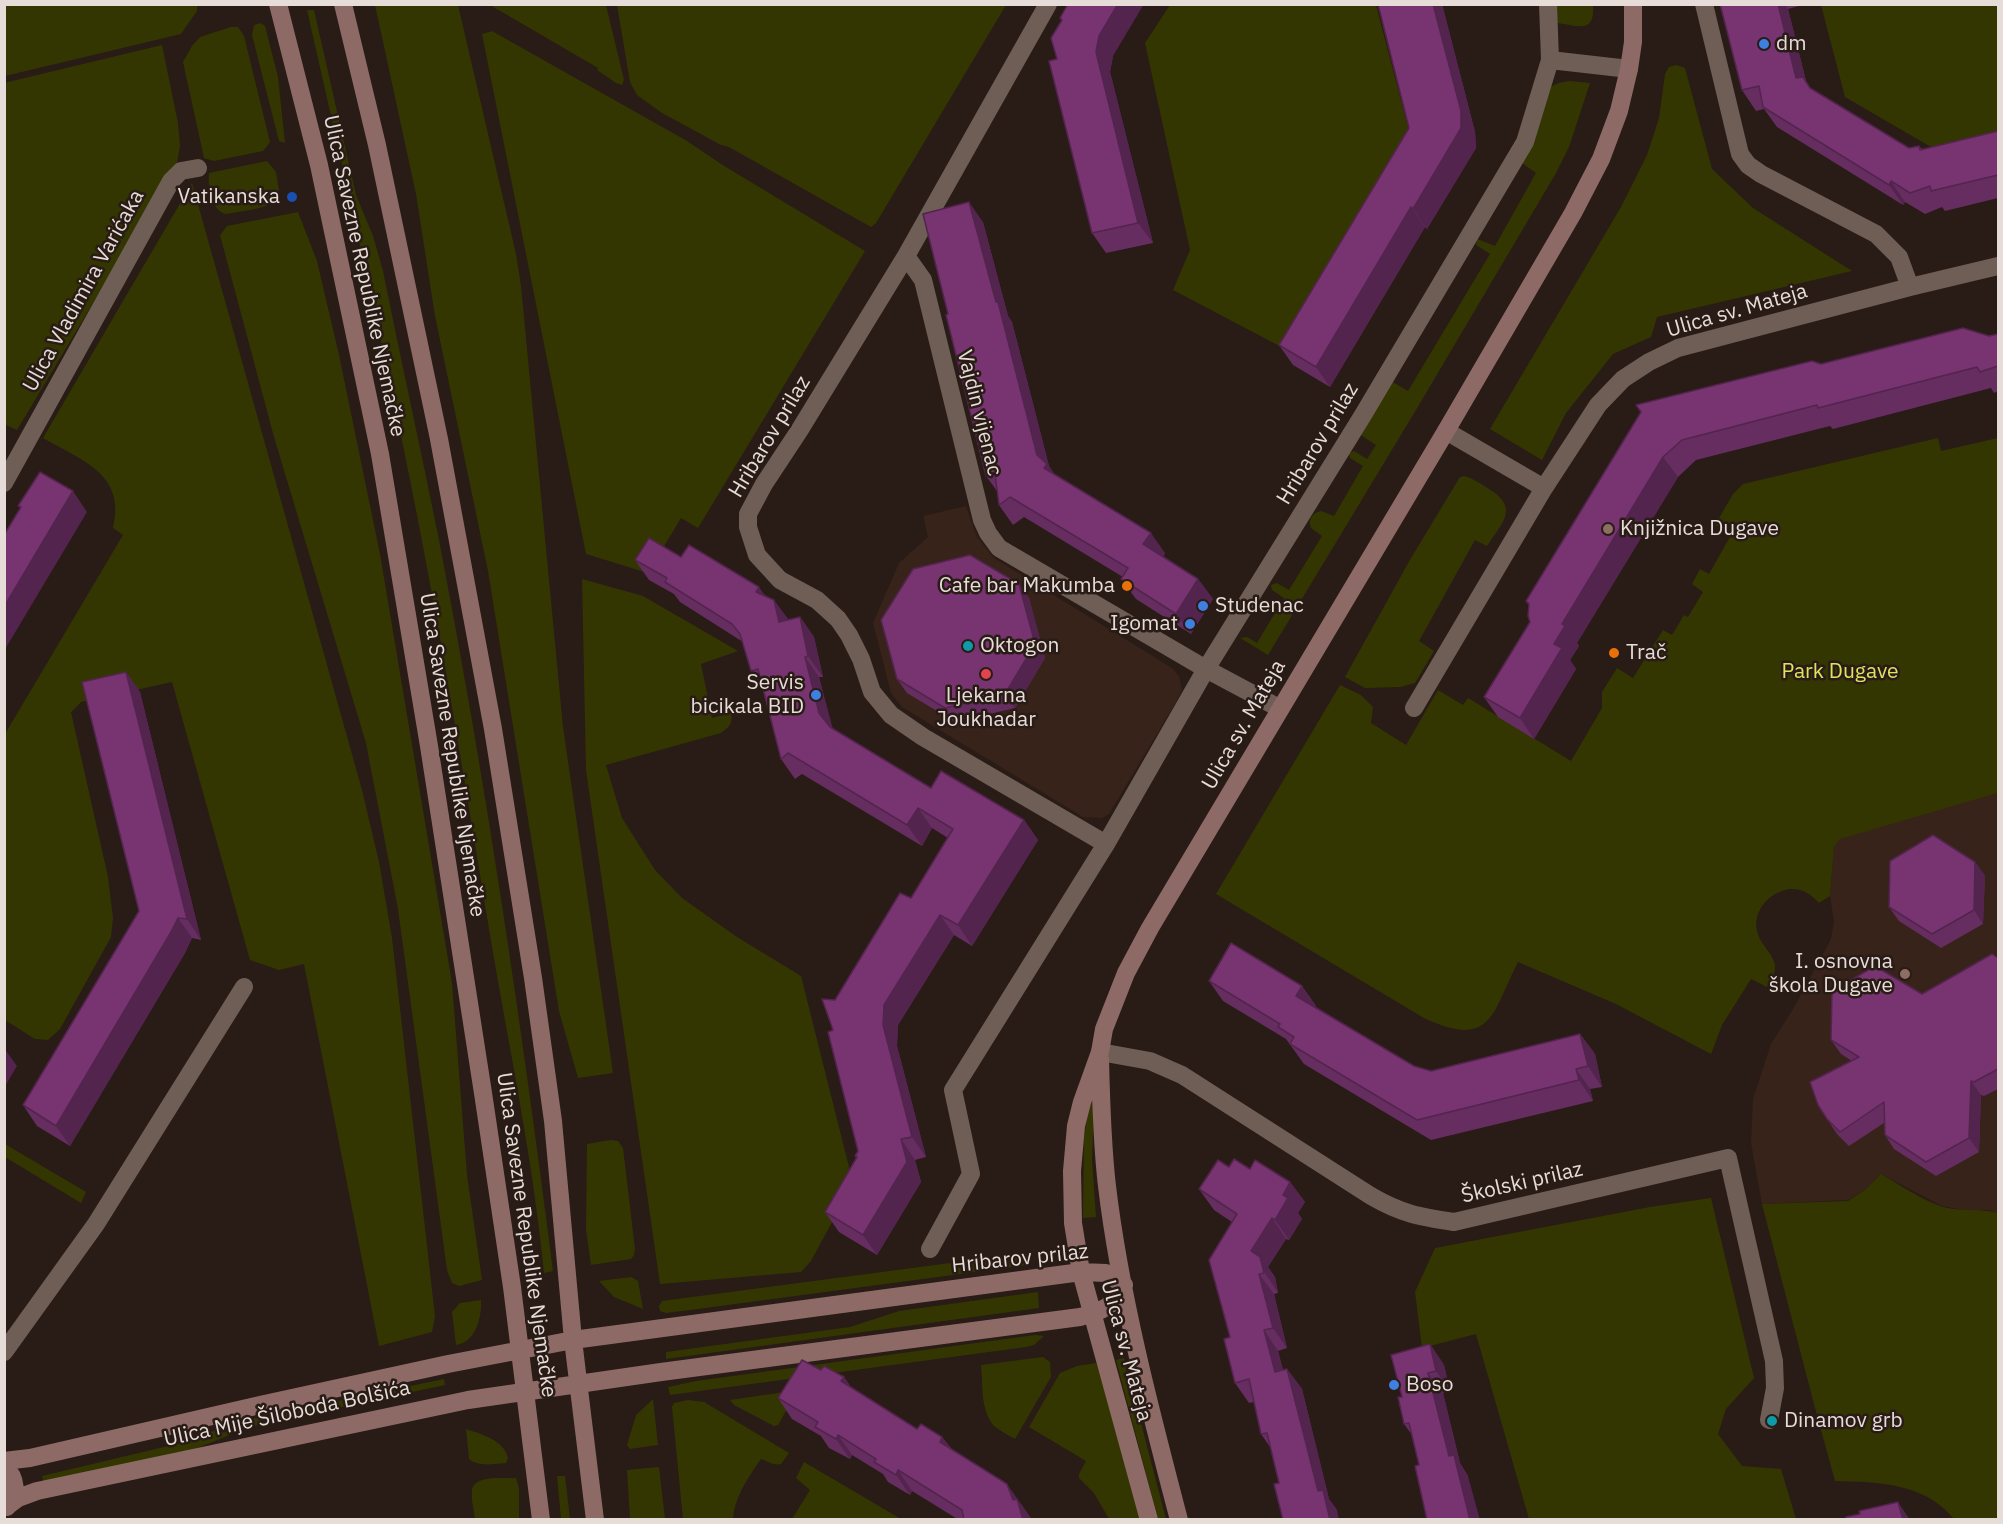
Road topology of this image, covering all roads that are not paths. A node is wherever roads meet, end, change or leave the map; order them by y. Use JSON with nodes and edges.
{"nodes":[{"id":1,"x":278,"y":4,"type":"edge"},
{"id":2,"x":343,"y":4,"type":"edge"},
{"id":3,"x":1048,"y":4,"type":"edge"},
{"id":4,"x":1548,"y":4,"type":"edge"},
{"id":5,"x":1633,"y":4,"type":"edge"},
{"id":6,"x":1704,"y":4,"type":"edge"},
{"id":7,"x":1550,"y":60,"type":"junction"},
{"id":8,"x":1629,"y":69,"type":"junction"},
{"id":9,"x":198,"y":168,"type":"dead end"},
{"id":10,"x":906,"y":256,"type":"junction"},
{"id":11,"x":1998,"y":266,"type":"edge"},
{"id":12,"x":1910,"y":287,"type":"junction"},
{"id":13,"x":1446,"y":431,"type":"junction"},
{"id":14,"x":4,"y":483,"type":"edge"},
{"id":15,"x":1544,"y":488,"type":"junction"},
{"id":16,"x":1206,"y":669,"type":"junction"},
{"id":17,"x":1279,"y":708,"type":"junction"},
{"id":18,"x":1414,"y":708,"type":"dead end"},
{"id":19,"x":1106,"y":844,"type":"junction"},
{"id":20,"x":244,"y":987,"type":"dead end"},
{"id":21,"x":1100,"y":1052,"type":"junction"},
{"id":22,"x":930,"y":1249,"type":"dead end"},
{"id":23,"x":1081,"y":1272,"type":"junction"},
{"id":24,"x":1124,"y":1286,"type":"junction"},
{"id":25,"x":1092,"y":1314,"type":"junction"},
{"id":26,"x":573,"y":1340,"type":"junction"},
{"id":27,"x":521,"y":1350,"type":"junction"},
{"id":28,"x":4,"y":1352,"type":"edge"},
{"id":29,"x":579,"y":1385,"type":"junction"},
{"id":30,"x":526,"y":1392,"type":"junction"},
{"id":31,"x":1769,"y":1420,"type":"dead end"},
{"id":32,"x":4,"y":1461,"type":"edge"},
{"id":33,"x":4,"y":1466,"type":"edge"},
{"id":34,"x":7,"y":1507,"type":"edge"},
{"id":35,"x":541,"y":1520,"type":"edge"},
{"id":36,"x":595,"y":1520,"type":"edge"},
{"id":37,"x":1149,"y":1520,"type":"edge"},
{"id":38,"x":1179,"y":1520,"type":"edge"}],
"edges":[{"from":1,"to":27,"type":"street","name":"Ulica Savezne Republike Njemačke"},
{"from":2,"to":26,"type":"street","name":"Ulica Savezne Republike Njemačke"},
{"from":3,"to":10,"type":"street"},
{"from":4,"to":7,"type":"street"},
{"from":5,"to":8,"type":"street","name":"Ulica sv. Mateja"},
{"from":6,"to":12,"type":"street"},
{"from":7,"to":8,"type":"street"},
{"from":7,"to":16,"type":"street","name":"Hribarov prilaz"},
{"from":8,"to":13,"type":"street","name":"Ulica sv. Mateja"},
{"from":9,"to":14,"type":"street","name":"Ulica Vladimira Varićaka"},
{"from":10,"to":16,"type":"street","name":"Vajdin vijenac"},
{"from":10,"to":19,"type":"street","name":"Hribarov prilaz"},
{"from":11,"to":12,"type":"street","name":"Ulica sv. Mateja"},
{"from":12,"to":15,"type":"street","name":"Ulica sv. Mateja"},
{"from":13,"to":15,"type":"street"},
{"from":13,"to":17,"type":"street","name":"Ulica sv. Mateja"},
{"from":15,"to":18,"type":"street","name":"Ulica sv. Mateja"},
{"from":16,"to":17,"type":"street","name":"Vajdin vijenac"},
{"from":16,"to":19,"type":"street","name":"Hribarov prilaz"},
{"from":17,"to":21,"type":"street","name":"Ulica sv. Mateja"},
{"from":19,"to":22,"type":"street","name":"Hribarov prilaz"},
{"from":20,"to":28,"type":"street"},
{"from":21,"to":23,"type":"street","name":"Ulica sv. Mateja"},
{"from":21,"to":24,"type":"street","name":"Ulica sv. Mateja"},
{"from":21,"to":31,"type":"street","name":"Školski prilaz"},
{"from":23,"to":24,"type":"street","name":"Hribarov prilaz"},
{"from":23,"to":25,"type":"street","name":"Ulica sv. Mateja"},
{"from":23,"to":26,"type":"street","name":"Hribarov prilaz"},
{"from":24,"to":25,"type":"street"},
{"from":24,"to":38,"type":"street","name":"Ulica sv. Mateja"},
{"from":25,"to":29,"type":"street"},
{"from":25,"to":37,"type":"street","name":"Ulica sv. Mateja"},
{"from":26,"to":27,"type":"street","name":"Ulica Mije Šiloboda Bolšića"},
{"from":26,"to":29,"type":"street","name":"Ulica Savezne Republike Njemačke"},
{"from":27,"to":30,"type":"street","name":"Ulica Savezne Republike Njemačke"},
{"from":27,"to":32,"type":"street","name":"Ulica Mije Šiloboda Bolšića"},
{"from":29,"to":30,"type":"street","name":"Ulica Mije Šiloboda Bolšića"},
{"from":29,"to":36,"type":"street","name":"Ulica Savezne Republike Njemačke"},
{"from":30,"to":34,"type":"street","name":"Ulica Mije Šiloboda Bolšića"},
{"from":30,"to":35,"type":"street","name":"Ulica Savezne Republike Njemačke"},
{"from":33,"to":34,"type":"street"}]}
